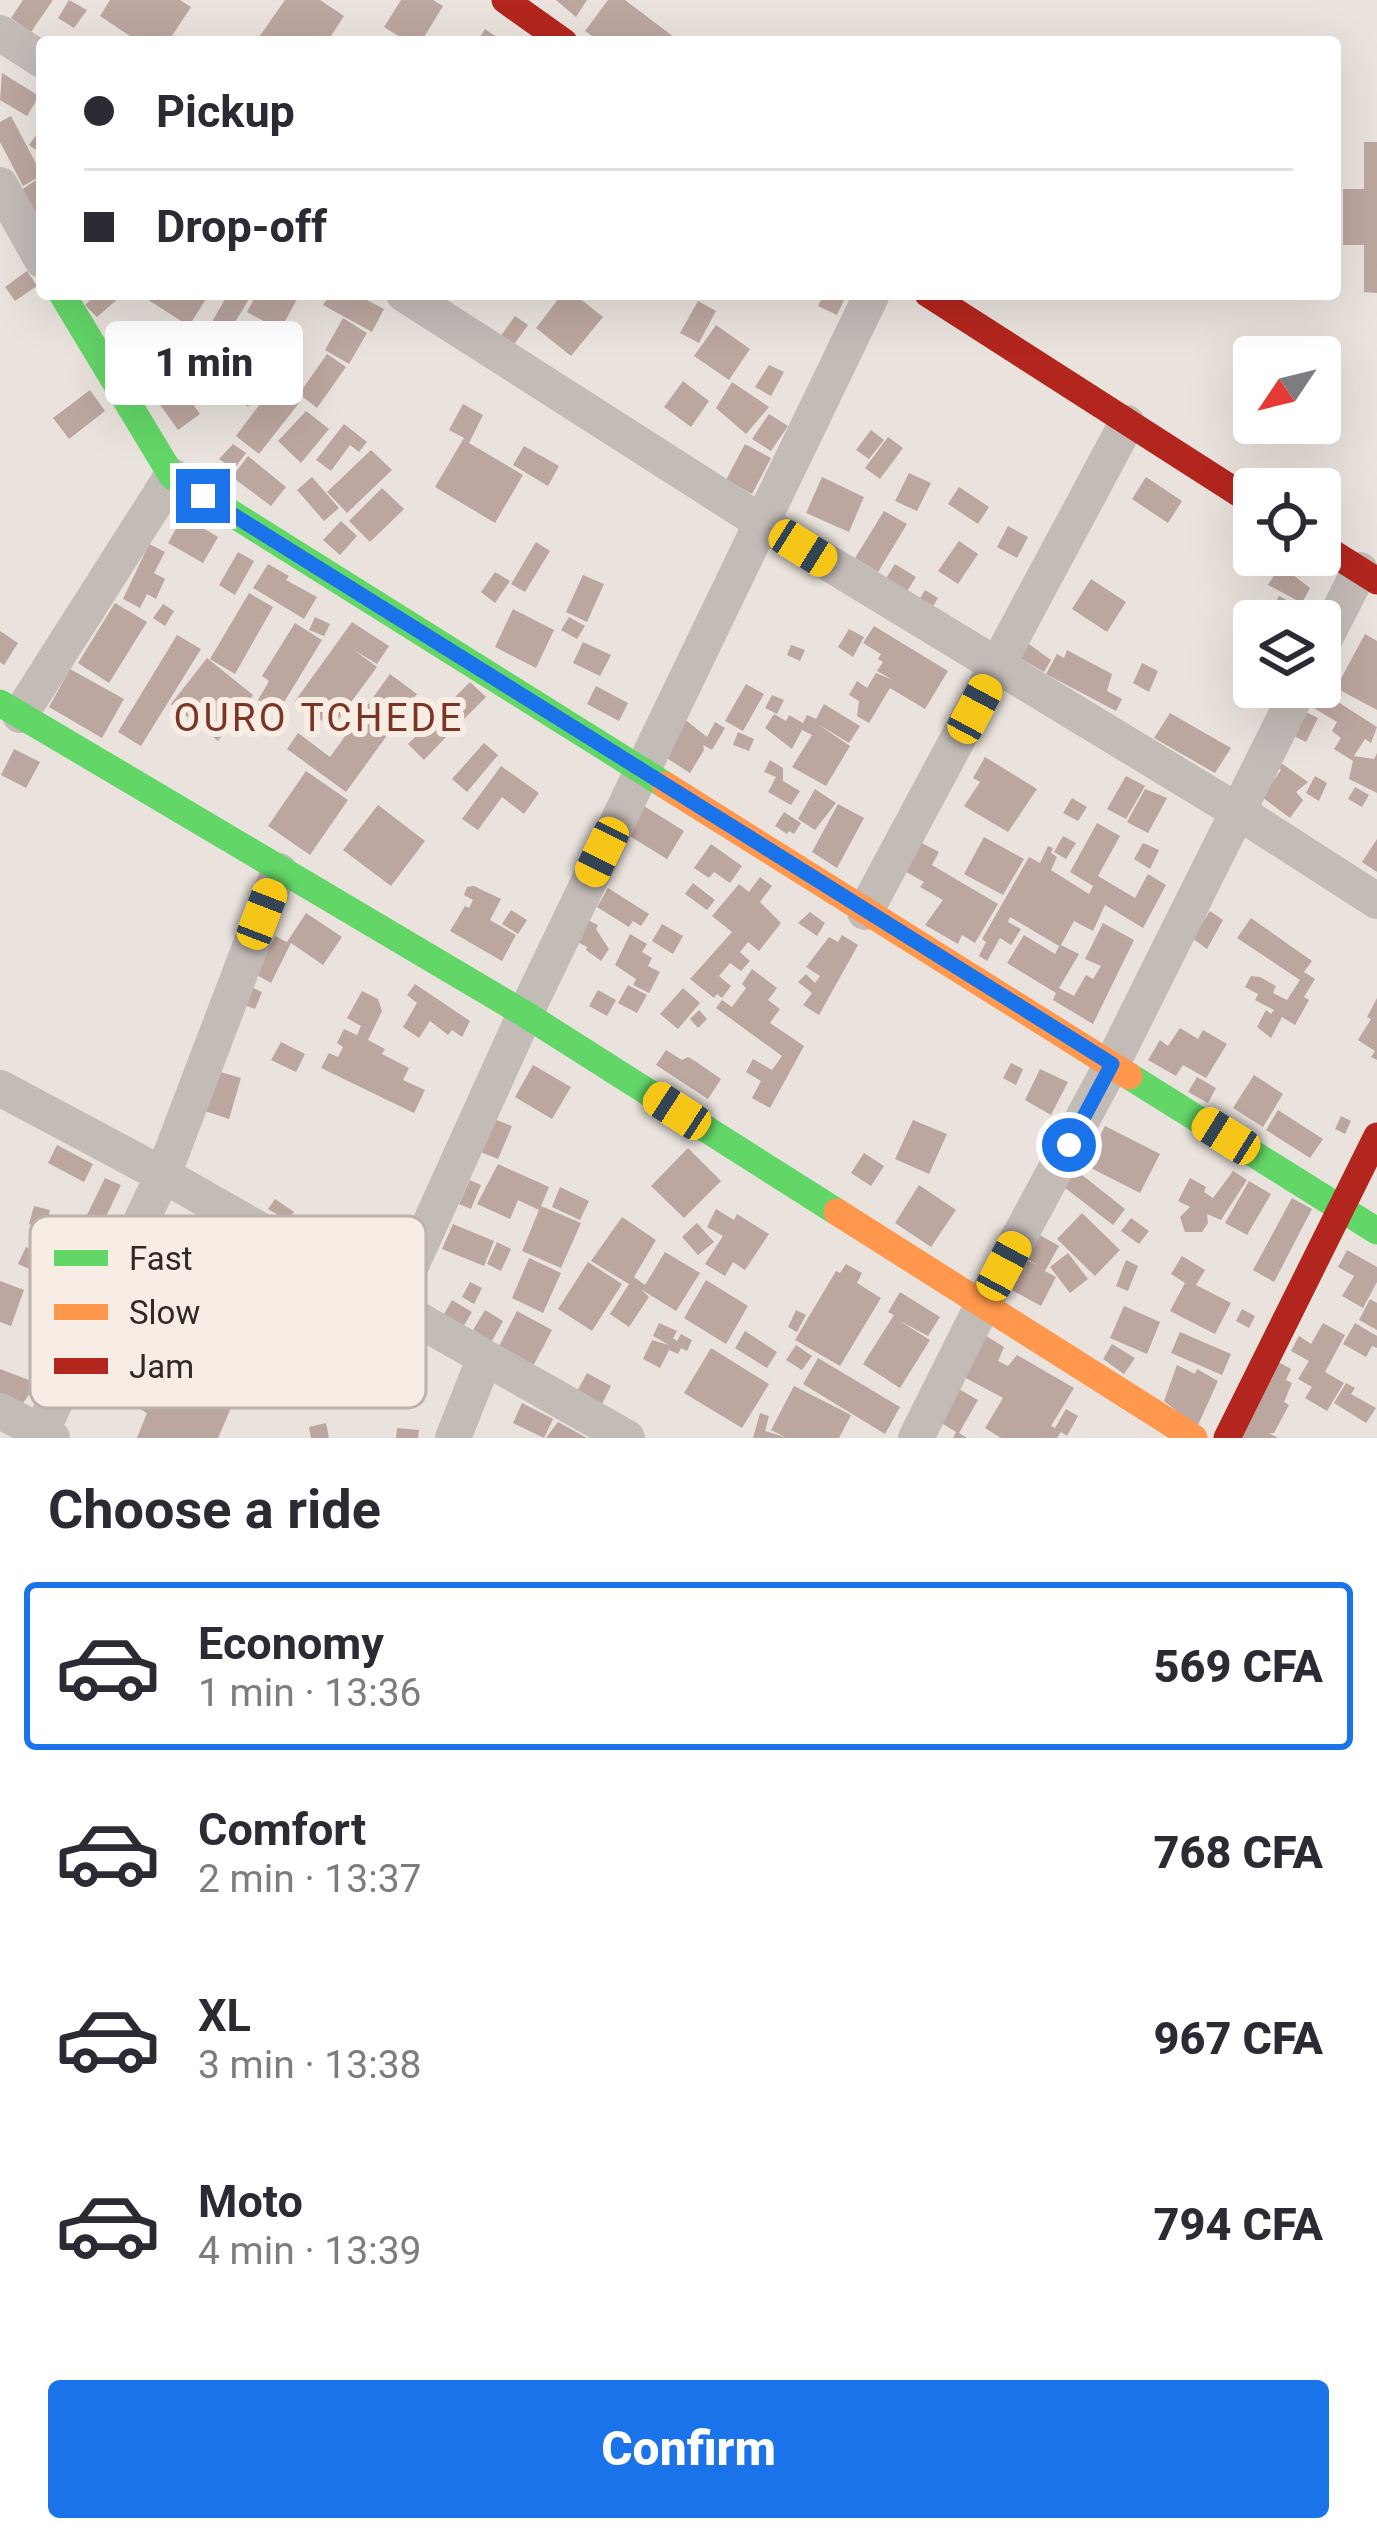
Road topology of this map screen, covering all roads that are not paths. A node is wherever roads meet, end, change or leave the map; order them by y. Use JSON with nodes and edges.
{"nodes":[{"id":1,"x":505,"y":0,"type":"edge"},
{"id":2,"x":0,"y":33,"type":"edge"},
{"id":3,"x":556,"y":36,"type":"edge"},
{"id":4,"x":36,"y":56,"type":"edge"},
{"id":5,"x":0,"y":185,"type":"edge"},
{"id":6,"x":36,"y":249,"type":"edge"},
{"id":7,"x":66,"y":300,"type":"edge"},
{"id":8,"x":413,"y":300,"type":"edge"},
{"id":9,"x":869,"y":300,"type":"edge"},
{"id":10,"x":937,"y":300,"type":"edge"},
{"id":11,"x":1127,"y":423,"type":"junction"},
{"id":12,"x":172,"y":476,"type":"junction"},
{"id":13,"x":1233,"y":490,"type":"edge"},
{"id":14,"x":764,"y":524,"type":"junction"},
{"id":15,"x":1341,"y":559,"type":"edge"},
{"id":16,"x":1368,"y":576,"type":"edge"},
{"id":17,"x":1341,"y":617,"type":"edge"},
{"id":18,"x":997,"y":668,"type":"junction"},
{"id":19,"x":1290,"y":708,"type":"edge"},
{"id":20,"x":10,"y":709,"type":"edge"},
{"id":21,"x":640,"y":771,"type":"junction"},
{"id":22,"x":1238,"y":811,"type":"junction"},
{"id":23,"x":279,"y":871,"type":"junction"},
{"id":24,"x":1377,"y":901,"type":"edge"},
{"id":25,"x":865,"y":912,"type":"junction"},
{"id":26,"x":525,"y":1014,"type":"junction"},
{"id":27,"x":1112,"y":1064,"type":"junction"},
{"id":28,"x":0,"y":1088,"type":"edge"},
{"id":29,"x":1377,"y":1136,"type":"edge"},
{"id":30,"x":164,"y":1174,"type":"junction"},
{"id":31,"x":1341,"y":1208,"type":"junction"},
{"id":32,"x":145,"y":1216,"type":"edge"},
{"id":33,"x":239,"y":1216,"type":"edge"},
{"id":34,"x":1377,"y":1231,"type":"edge"},
{"id":35,"x":426,"y":1232,"type":"edge"},
{"id":36,"x":982,"y":1306,"type":"junction"},
{"id":37,"x":426,"y":1323,"type":"edge"},
{"id":38,"x":484,"y":1360,"type":"junction"},
{"id":39,"x":57,"y":1408,"type":"edge"},
{"id":40,"x":0,"y":1411,"type":"edge"},
{"id":41,"x":44,"y":1436,"type":"edge"},
{"id":42,"x":453,"y":1438,"type":"edge"},
{"id":43,"x":627,"y":1438,"type":"edge"},
{"id":44,"x":916,"y":1438,"type":"edge"},
{"id":45,"x":1194,"y":1438,"type":"edge"},
{"id":46,"x":1227,"y":1438,"type":"edge"}],
"edges":[{"from":1,"to":3,"type":"street"},
{"from":2,"to":4,"type":"street"},
{"from":5,"to":6,"type":"street"},
{"from":7,"to":12,"type":"street"},
{"from":8,"to":14,"type":"street"},
{"from":9,"to":14,"type":"street"},
{"from":10,"to":11,"type":"street"},
{"from":11,"to":13,"type":"street"},
{"from":11,"to":18,"type":"street"},
{"from":12,"to":20,"type":"street"},
{"from":12,"to":21,"type":"street"},
{"from":14,"to":18,"type":"street"},
{"from":14,"to":21,"type":"street"},
{"from":15,"to":16,"type":"street"},
{"from":16,"to":17,"type":"street"},
{"from":18,"to":22,"type":"street"},
{"from":18,"to":25,"type":"street"},
{"from":19,"to":22,"type":"street"},
{"from":20,"to":23,"type":"street"},
{"from":21,"to":25,"type":"street"},
{"from":21,"to":26,"type":"street"},
{"from":22,"to":24,"type":"street"},
{"from":22,"to":27,"type":"street"},
{"from":23,"to":26,"type":"street"},
{"from":23,"to":30,"type":"street"},
{"from":25,"to":27,"type":"street"},
{"from":26,"to":35,"type":"street"},
{"from":26,"to":36,"type":"street"},
{"from":27,"to":31,"type":"street"},
{"from":27,"to":36,"type":"street"},
{"from":28,"to":30,"type":"street"},
{"from":29,"to":31,"type":"street"},
{"from":30,"to":32,"type":"street"},
{"from":30,"to":33,"type":"street"},
{"from":31,"to":34,"type":"street"},
{"from":31,"to":46,"type":"street"},
{"from":36,"to":44,"type":"street"},
{"from":36,"to":45,"type":"street"},
{"from":37,"to":38,"type":"street"},
{"from":38,"to":42,"type":"street"},
{"from":38,"to":43,"type":"street"},
{"from":39,"to":41,"type":"street"},
{"from":40,"to":41,"type":"street"}]}
